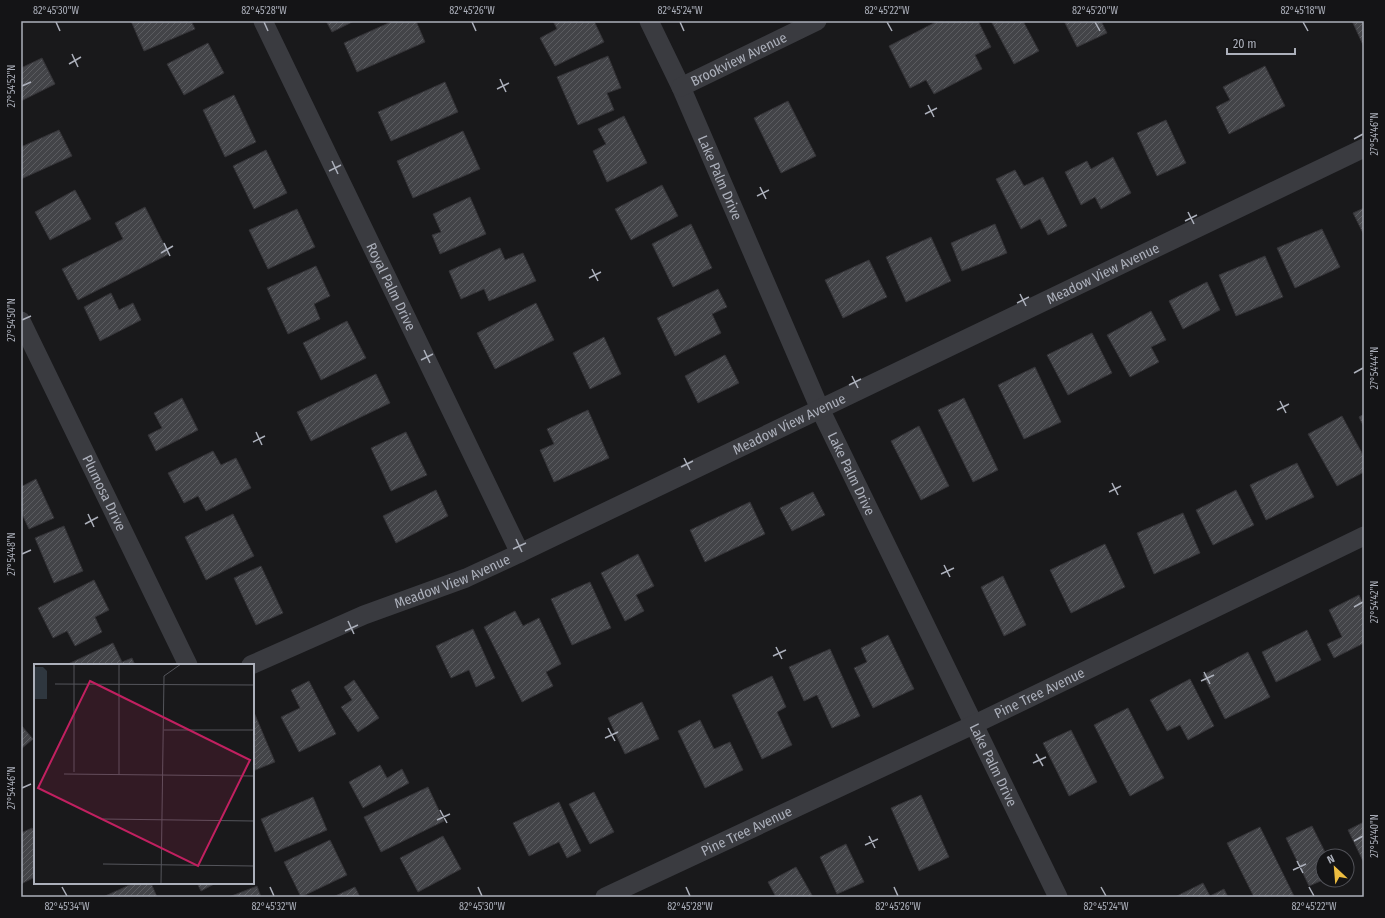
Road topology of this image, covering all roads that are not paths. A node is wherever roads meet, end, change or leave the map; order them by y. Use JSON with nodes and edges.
{"nodes":[{"id":1,"x":263,"y":21,"type":"edge"},
{"id":2,"x":649,"y":21,"type":"edge"},
{"id":3,"x":818,"y":21,"type":"edge"},
{"id":4,"x":681,"y":87,"type":"junction"},
{"id":5,"x":1364,"y":148,"type":"edge"},
{"id":6,"x":21,"y":321,"type":"edge"},
{"id":7,"x":820,"y":409,"type":"junction"},
{"id":8,"x":1364,"y":536,"type":"edge"},
{"id":9,"x":520,"y":553,"type":"junction"},
{"id":10,"x":188,"y":664,"type":"edge"},
{"id":11,"x":253,"y":664,"type":"edge"},
{"id":12,"x":975,"y":724,"type":"junction"},
{"id":13,"x":605,"y":897,"type":"edge"},
{"id":14,"x":1058,"y":897,"type":"edge"}],
"edges":[{"from":1,"to":9,"type":"street","name":"Royal Palm Drive"},
{"from":2,"to":4,"type":"street","name":"Lake Palm Drive"},
{"from":3,"to":4,"type":"street","name":"Brookview Avenue"},
{"from":4,"to":7,"type":"street","name":"Lake Palm Drive"},
{"from":5,"to":7,"type":"street","name":"Meadow View Avenue"},
{"from":6,"to":10,"type":"street","name":"Plumosa Drive"},
{"from":7,"to":9,"type":"street","name":"Meadow View Avenue"},
{"from":7,"to":12,"type":"street","name":"Lake Palm Drive"},
{"from":8,"to":12,"type":"street","name":"Pine Tree Avenue"},
{"from":9,"to":11,"type":"street","name":"Meadow View Avenue"},
{"from":12,"to":13,"type":"street","name":"Pine Tree Avenue"},
{"from":12,"to":14,"type":"street","name":"Lake Palm Drive"}]}
